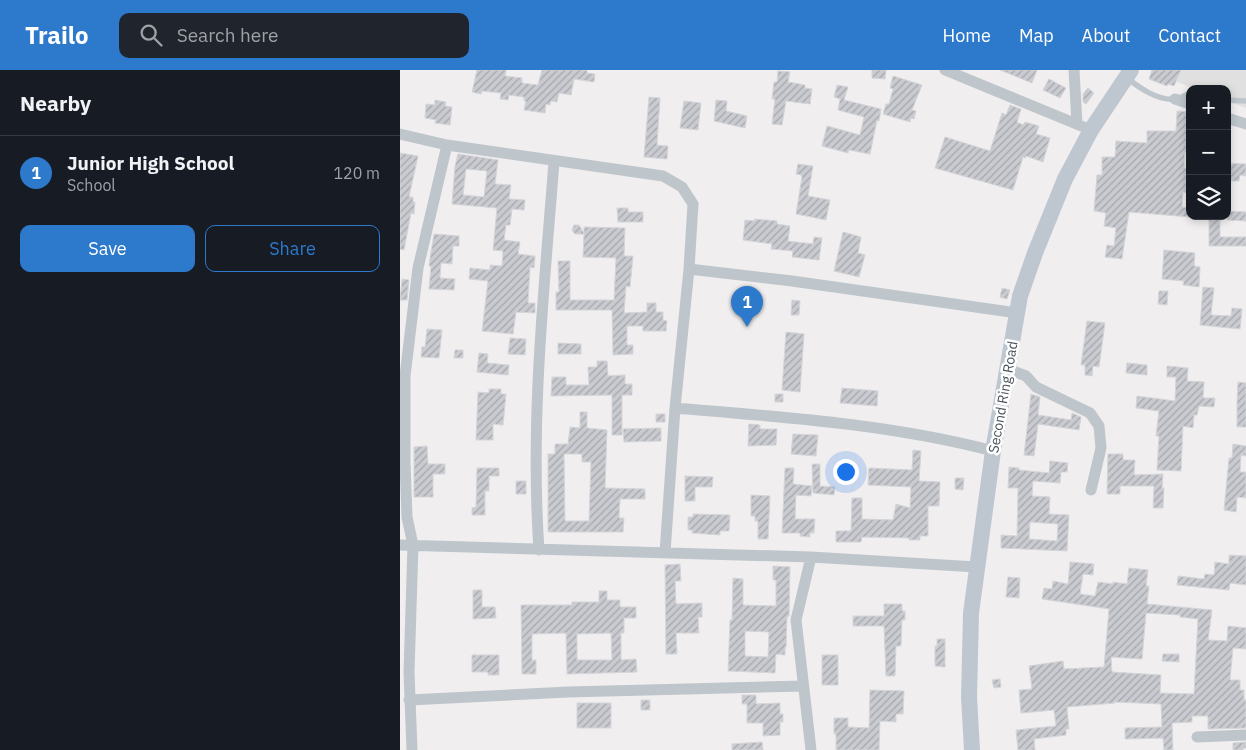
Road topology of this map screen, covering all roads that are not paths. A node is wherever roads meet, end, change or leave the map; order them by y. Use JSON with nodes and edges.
{"nodes":[{"id":1,"x":945,"y":70,"type":"edge"},
{"id":2,"x":1074,"y":70,"type":"edge"},
{"id":3,"x":1128,"y":74,"type":"edge"},
{"id":4,"x":1186,"y":95,"type":"edge"},
{"id":5,"x":1175,"y":99,"type":"junction"},
{"id":6,"x":1231,"y":100,"type":"edge"},
{"id":7,"x":1246,"y":101,"type":"edge"},
{"id":8,"x":1186,"y":103,"type":"edge"},
{"id":9,"x":1231,"y":119,"type":"edge"},
{"id":10,"x":1246,"y":124,"type":"edge"},
{"id":11,"x":1084,"y":127,"type":"junction"},
{"id":12,"x":400,"y":134,"type":"edge"},
{"id":13,"x":447,"y":145,"type":"junction"},
{"id":14,"x":554,"y":162,"type":"junction"},
{"id":15,"x":689,"y":269,"type":"junction"},
{"id":16,"x":1018,"y":313,"type":"junction"},
{"id":17,"x":1008,"y":369,"type":"junction"},
{"id":18,"x":403,"y":376,"type":"edge"},
{"id":19,"x":675,"y":408,"type":"junction"},
{"id":20,"x":993,"y":451,"type":"junction"},
{"id":21,"x":1091,"y":490,"type":"dead end"},
{"id":22,"x":400,"y":544,"type":"edge"},
{"id":23,"x":413,"y":545,"type":"junction"},
{"id":24,"x":539,"y":550,"type":"junction"},
{"id":25,"x":666,"y":553,"type":"junction"},
{"id":26,"x":811,"y":557,"type":"junction"},
{"id":27,"x":976,"y":567,"type":"junction"},
{"id":28,"x":803,"y":686,"type":"junction"},
{"id":29,"x":409,"y":700,"type":"junction"},
{"id":30,"x":1246,"y":735,"type":"edge"},
{"id":31,"x":1197,"y":738,"type":"dead end"},
{"id":32,"x":412,"y":750,"type":"edge"},
{"id":33,"x":811,"y":750,"type":"edge"},
{"id":34,"x":972,"y":750,"type":"edge"}],
"edges":[{"from":1,"to":11,"type":"street"},
{"from":2,"to":11,"type":"street"},
{"from":3,"to":5,"type":"lane"},
{"from":3,"to":11,"type":"street","name":"Second Ring Road"},
{"from":4,"to":5,"type":"lane"},
{"from":5,"to":8,"type":"street"},
{"from":6,"to":7,"type":"lane"},
{"from":9,"to":10,"type":"street"},
{"from":11,"to":16,"type":"street","name":"Second Ring Road"},
{"from":12,"to":13,"type":"street"},
{"from":13,"to":14,"type":"street"},
{"from":13,"to":18,"type":"street"},
{"from":14,"to":15,"type":"street"},
{"from":14,"to":24,"type":"street"},
{"from":15,"to":16,"type":"street"},
{"from":15,"to":19,"type":"street"},
{"from":16,"to":17,"type":"street","name":"Second Ring Road"},
{"from":17,"to":20,"type":"street","name":"Second Ring Road"},
{"from":17,"to":21,"type":"street"},
{"from":18,"to":23,"type":"street"},
{"from":19,"to":20,"type":"street"},
{"from":19,"to":25,"type":"street"},
{"from":20,"to":27,"type":"street","name":"Second Ring Road"},
{"from":22,"to":23,"type":"street"},
{"from":23,"to":24,"type":"street"},
{"from":23,"to":29,"type":"street"},
{"from":24,"to":25,"type":"street"},
{"from":25,"to":26,"type":"street"},
{"from":26,"to":27,"type":"street"},
{"from":26,"to":28,"type":"street"},
{"from":27,"to":34,"type":"street","name":"Second Ring Road"},
{"from":28,"to":29,"type":"street"},
{"from":28,"to":33,"type":"street"},
{"from":29,"to":32,"type":"street"},
{"from":30,"to":31,"type":"street"}]}
